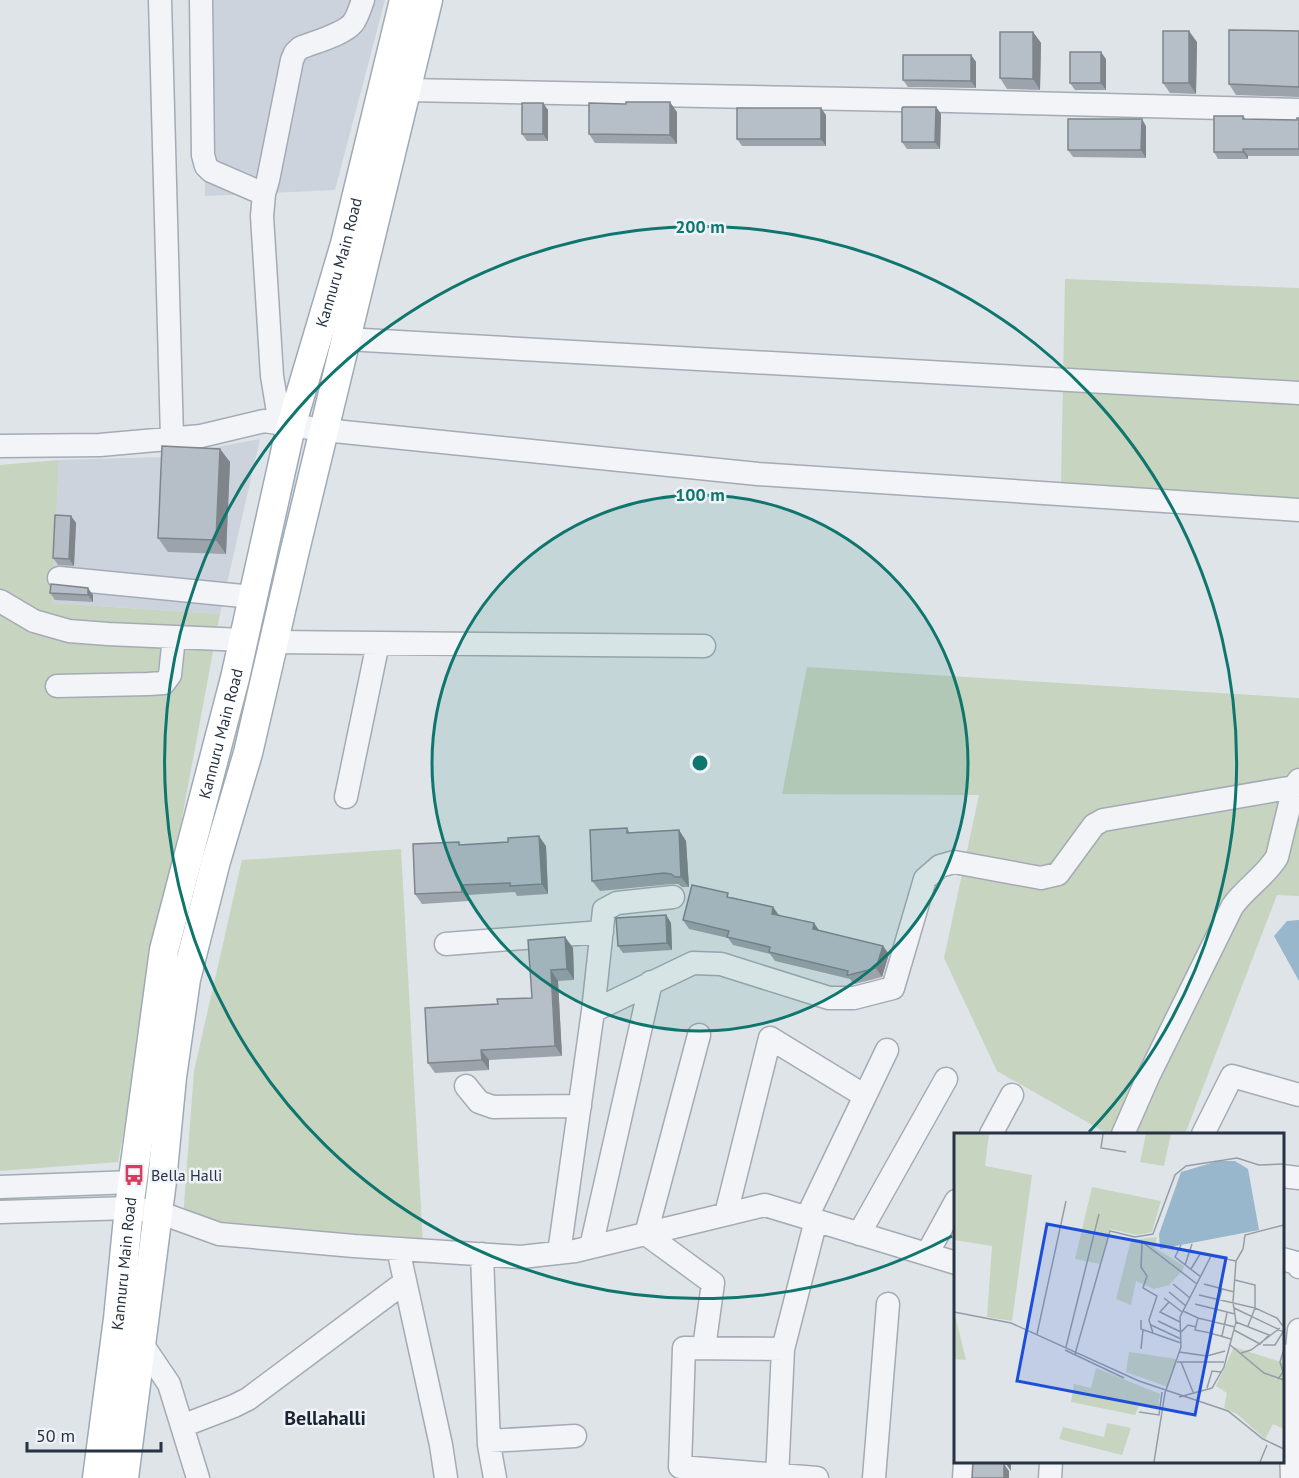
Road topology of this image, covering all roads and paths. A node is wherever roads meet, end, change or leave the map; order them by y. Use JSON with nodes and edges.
{"nodes":[{"id":1,"x":160,"y":0,"type":"edge"},
{"id":2,"x":201,"y":0,"type":"edge"},
{"id":3,"x":363,"y":0,"type":"edge"},
{"id":4,"x":404,"y":0,"type":"edge"},
{"id":5,"x":428,"y":0,"type":"edge"},
{"id":6,"x":406,"y":90,"type":"junction"},
{"id":7,"x":1299,"y":110,"type":"edge"},
{"id":8,"x":264,"y":194,"type":"junction"},
{"id":9,"x":346,"y":339,"type":"junction"},
{"id":10,"x":1299,"y":393,"type":"edge"},
{"id":11,"x":286,"y":425,"type":"junction"},
{"id":12,"x":324,"y":430,"type":"junction"},
{"id":13,"x":172,"y":438,"type":"junction"},
{"id":14,"x":0,"y":446,"type":"edge"},
{"id":15,"x":1299,"y":510,"type":"edge"},
{"id":16,"x":59,"y":578,"type":"dead end"},
{"id":17,"x":253,"y":597,"type":"junction"},
{"id":18,"x":0,"y":601,"type":"edge"},
{"id":19,"x":174,"y":637,"type":"junction"},
{"id":20,"x":243,"y":640,"type":"junction"},
{"id":21,"x":274,"y":642,"type":"junction"},
{"id":22,"x":378,"y":643,"type":"junction"},
{"id":23,"x":704,"y":646,"type":"dead end"},
{"id":24,"x":57,"y":686,"type":"dead end"},
{"id":25,"x":1297,"y":784,"type":"edge"},
{"id":26,"x":346,"y":798,"type":"dead end"},
{"id":27,"x":673,"y":897,"type":"dead end"},
{"id":28,"x":602,"y":932,"type":"junction"},
{"id":29,"x":446,"y":944,"type":"dead end"},
{"id":30,"x":651,"y":982,"type":"junction"},
{"id":31,"x":593,"y":1011,"type":"junction"},
{"id":32,"x":699,"y":1035,"type":"dead end"},
{"id":33,"x":886,"y":1050,"type":"dead end"},
{"id":34,"x":946,"y":1079,"type":"dead end"},
{"id":35,"x":466,"y":1086,"type":"dead end"},
{"id":36,"x":865,"y":1095,"type":"junction"},
{"id":37,"x":1012,"y":1095,"type":"dead end"},
{"id":38,"x":1299,"y":1095,"type":"edge"},
{"id":39,"x":580,"y":1106,"type":"junction"},
{"id":40,"x":992,"y":1133,"type":"edge"},
{"id":41,"x":1123,"y":1133,"type":"edge"},
{"id":42,"x":1204,"y":1133,"type":"edge"},
{"id":43,"x":1284,"y":1176,"type":"edge"},
{"id":44,"x":1299,"y":1178,"type":"edge"},
{"id":45,"x":0,"y":1187,"type":"edge"},
{"id":46,"x":131,"y":1195,"type":"junction"},
{"id":47,"x":954,"y":1205,"type":"edge"},
{"id":48,"x":0,"y":1212,"type":"edge"},
{"id":49,"x":158,"y":1212,"type":"junction"},
{"id":50,"x":726,"y":1214,"type":"junction"},
{"id":51,"x":811,"y":1219,"type":"junction"},
{"id":52,"x":646,"y":1234,"type":"junction"},
{"id":53,"x":859,"y":1234,"type":"junction"},
{"id":54,"x":591,"y":1247,"type":"junction"},
{"id":55,"x":398,"y":1249,"type":"junction"},
{"id":56,"x":559,"y":1253,"type":"junction"},
{"id":57,"x":482,"y":1254,"type":"junction"},
{"id":58,"x":927,"y":1254,"type":"junction"},
{"id":59,"x":1284,"y":1260,"type":"edge"},
{"id":60,"x":954,"y":1262,"type":"edge"},
{"id":61,"x":1299,"y":1267,"type":"edge"},
{"id":62,"x":405,"y":1282,"type":"junction"},
{"id":63,"x":888,"y":1304,"type":"dead end"},
{"id":64,"x":118,"y":1319,"type":"junction"},
{"id":65,"x":1299,"y":1330,"type":"edge"},
{"id":66,"x":142,"y":1344,"type":"junction"},
{"id":67,"x":704,"y":1348,"type":"junction"},
{"id":68,"x":783,"y":1349,"type":"junction"},
{"id":69,"x":1289,"y":1357,"type":"edge"},
{"id":70,"x":182,"y":1426,"type":"junction"},
{"id":71,"x":574,"y":1436,"type":"dead end"},
{"id":72,"x":489,"y":1441,"type":"junction"},
{"id":73,"x":965,"y":1463,"type":"edge"},
{"id":74,"x":1051,"y":1463,"type":"edge"},
{"id":75,"x":680,"y":1473,"type":"edge"},
{"id":76,"x":777,"y":1476,"type":"edge"},
{"id":77,"x":97,"y":1478,"type":"edge"},
{"id":78,"x":124,"y":1478,"type":"edge"},
{"id":79,"x":198,"y":1478,"type":"edge"},
{"id":80,"x":446,"y":1478,"type":"edge"},
{"id":81,"x":495,"y":1478,"type":"edge"},
{"id":82,"x":817,"y":1478,"type":"edge"},
{"id":83,"x":874,"y":1478,"type":"edge"},
{"id":84,"x":964,"y":1478,"type":"edge"},
{"id":85,"x":1050,"y":1478,"type":"edge"},
{"id":86,"x":1292,"y":1478,"type":"edge"}],
"edges":[{"from":1,"to":13,"type":"street"},
{"from":2,"to":8,"type":"street"},
{"from":3,"to":8,"type":"street"},
{"from":4,"to":11,"type":"main road","name":"Kannuru Main Road"},
{"from":5,"to":6,"type":"main road"},
{"from":6,"to":7,"type":"street"},
{"from":6,"to":9,"type":"main road"},
{"from":8,"to":11,"type":"street"},
{"from":9,"to":10,"type":"street"},
{"from":9,"to":12,"type":"main road"},
{"from":11,"to":12,"type":"street"},
{"from":11,"to":13,"type":"street"},
{"from":11,"to":17,"type":"main road","name":"Kannuru Main Road"},
{"from":12,"to":15,"type":"street"},
{"from":12,"to":21,"type":"main road"},
{"from":13,"to":14,"type":"street"},
{"from":16,"to":17,"type":"street"},
{"from":17,"to":20,"type":"main road","name":"Kannuru Main Road"},
{"from":18,"to":19,"type":"street"},
{"from":19,"to":20,"type":"street"},
{"from":19,"to":24,"type":"street"},
{"from":20,"to":46,"type":"main road","name":"Kannuru Main Road"},
{"from":21,"to":22,"type":"street"},
{"from":21,"to":49,"type":"main road"},
{"from":22,"to":23,"type":"street"},
{"from":22,"to":26,"type":"street"},
{"from":25,"to":30,"type":"street"},
{"from":25,"to":41,"type":"street"},
{"from":27,"to":28,"type":"street"},
{"from":28,"to":29,"type":"street"},
{"from":28,"to":31,"type":"street"},
{"from":30,"to":31,"type":"street"},
{"from":30,"to":54,"type":"street"},
{"from":31,"to":39,"type":"street"},
{"from":32,"to":52,"type":"street"},
{"from":33,"to":36,"type":"street"},
{"from":34,"to":53,"type":"street"},
{"from":35,"to":39,"type":"street"},
{"from":36,"to":50,"type":"street"},
{"from":36,"to":51,"type":"street"},
{"from":37,"to":40,"type":"street"},
{"from":38,"to":42,"type":"street"},
{"from":39,"to":56,"type":"street"},
{"from":43,"to":44,"type":"street"},
{"from":45,"to":46,"type":"street"},
{"from":46,"to":48,"type":"street"},
{"from":46,"to":49,"type":"street"},
{"from":46,"to":64,"type":"main road","name":"Kannuru Main Road"},
{"from":47,"to":58,"type":"street"},
{"from":49,"to":55,"type":"street"},
{"from":49,"to":66,"type":"main road"},
{"from":50,"to":51,"type":"street"},
{"from":50,"to":52,"type":"street"},
{"from":51,"to":53,"type":"street"},
{"from":51,"to":68,"type":"street"},
{"from":52,"to":54,"type":"street"},
{"from":52,"to":67,"type":"street"},
{"from":53,"to":58,"type":"street"},
{"from":54,"to":56,"type":"street"},
{"from":55,"to":57,"type":"street"},
{"from":55,"to":62,"type":"street"},
{"from":56,"to":57,"type":"street"},
{"from":57,"to":72,"type":"street"},
{"from":58,"to":60,"type":"street"},
{"from":59,"to":61,"type":"street"},
{"from":62,"to":70,"type":"street"},
{"from":62,"to":80,"type":"street"},
{"from":63,"to":83,"type":"street"},
{"from":64,"to":66,"type":"street"},
{"from":64,"to":77,"type":"main road","name":"Kannuru Main Road"},
{"from":65,"to":69,"type":"street"},
{"from":66,"to":70,"type":"street"},
{"from":66,"to":78,"type":"main road"},
{"from":67,"to":68,"type":"street"},
{"from":67,"to":75,"type":"street"},
{"from":68,"to":76,"type":"street"},
{"from":69,"to":86,"type":"street"},
{"from":70,"to":79,"type":"street"},
{"from":71,"to":72,"type":"street"},
{"from":72,"to":81,"type":"street"},
{"from":73,"to":84,"type":"street"},
{"from":74,"to":85,"type":"street"},
{"from":75,"to":76,"type":"street"},
{"from":76,"to":82,"type":"street"}]}
